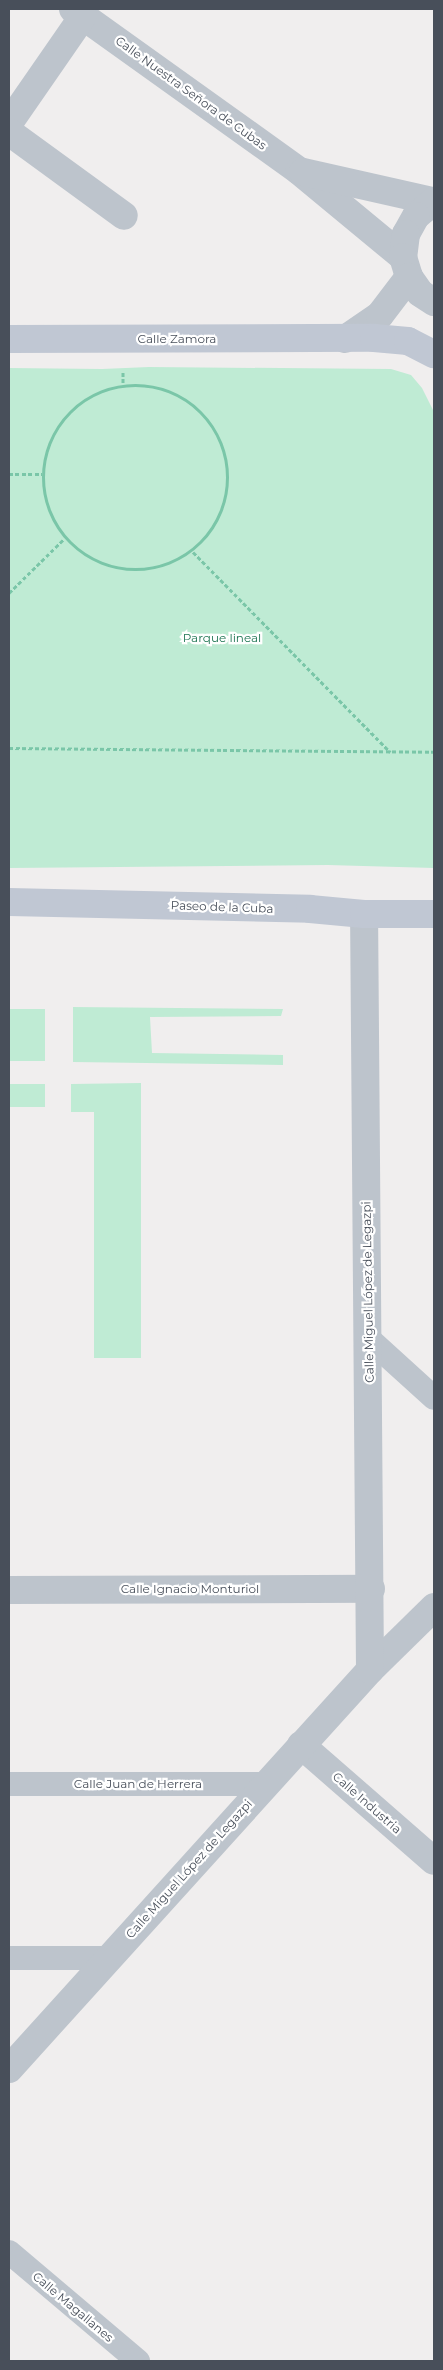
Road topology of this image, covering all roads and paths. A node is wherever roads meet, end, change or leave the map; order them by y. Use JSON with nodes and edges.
{"nodes":[{"id":1,"x":78,"y":12,"type":"edge"},
{"id":2,"x":9,"y":122,"type":"edge"},
{"id":3,"x":9,"y":132,"type":"edge"},
{"id":4,"x":299,"y":171,"type":"junction"},
{"id":5,"x":433,"y":201,"type":"edge"},
{"id":6,"x":124,"y":216,"type":"dead end"},
{"id":7,"x":406,"y":267,"type":"junction"},
{"id":8,"x":434,"y":302,"type":"edge"},
{"id":9,"x":9,"y":339,"type":"edge"},
{"id":10,"x":345,"y":339,"type":"junction"},
{"id":11,"x":434,"y":354,"type":"edge"},
{"id":12,"x":9,"y":474,"type":"edge"},
{"id":13,"x":42,"y":474,"type":"junction"},
{"id":14,"x":64,"y":539,"type":"junction"},
{"id":15,"x":193,"y":552,"type":"junction"},
{"id":16,"x":9,"y":593,"type":"edge"},
{"id":17,"x":9,"y":748,"type":"edge"},
{"id":18,"x":390,"y":752,"type":"junction"},
{"id":19,"x":434,"y":752,"type":"edge"},
{"id":20,"x":9,"y":902,"type":"edge"},
{"id":21,"x":364,"y":914,"type":"junction"},
{"id":22,"x":434,"y":914,"type":"edge"},
{"id":23,"x":368,"y":1338,"type":"junction"},
{"id":24,"x":434,"y":1398,"type":"edge"},
{"id":25,"x":371,"y":1589,"type":"junction"},
{"id":26,"x":9,"y":1590,"type":"edge"},
{"id":27,"x":434,"y":1607,"type":"edge"},
{"id":28,"x":370,"y":1670,"type":"junction"},
{"id":29,"x":300,"y":1745,"type":"junction"},
{"id":30,"x":9,"y":1784,"type":"edge"},
{"id":31,"x":267,"y":1784,"type":"junction"},
{"id":32,"x":434,"y":1861,"type":"edge"},
{"id":33,"x":9,"y":1958,"type":"edge"},
{"id":34,"x":110,"y":1958,"type":"junction"},
{"id":35,"x":9,"y":2069,"type":"edge"},
{"id":36,"x":9,"y":2252,"type":"edge"},
{"id":37,"x":138,"y":2361,"type":"edge"}],
"edges":[{"from":1,"to":2,"type":"street","name":"Calle Nuestra Señora de Cubas"},
{"from":1,"to":4,"type":"street","name":"Calle Nuestra Señora de Cubas"},
{"from":3,"to":6,"type":"street"},
{"from":4,"to":5,"type":"street","name":"Calle Nuestra Señora de Cubas"},
{"from":4,"to":7,"type":"street","name":"Calle Nuestra Señora de Cubas"},
{"from":5,"to":7,"type":"street"},
{"from":7,"to":8,"type":"street","name":"Calle Nuestra Señora de Cubas"},
{"from":7,"to":10,"type":"street"},
{"from":9,"to":10,"type":"main road","name":"Calle Zamora"},
{"from":10,"to":11,"type":"main road","name":"Calle Zamora"},
{"from":12,"to":13,"type":"path"},
{"from":13,"to":14,"type":"path"},
{"from":13,"to":15,"type":"path"},
{"from":14,"to":15,"type":"path"},
{"from":14,"to":16,"type":"path"},
{"from":15,"to":18,"type":"path"},
{"from":17,"to":18,"type":"path"},
{"from":18,"to":19,"type":"path"},
{"from":20,"to":21,"type":"main road","name":"Paseo de la Cuba"},
{"from":21,"to":22,"type":"main road","name":"Paseo de la Cuba"},
{"from":21,"to":23,"type":"street","name":"Calle Miguel López de Legazpi"},
{"from":23,"to":24,"type":"street"},
{"from":23,"to":25,"type":"street","name":"Calle Miguel López de Legazpi"},
{"from":25,"to":26,"type":"street","name":"Calle Ignacio Monturiol"},
{"from":25,"to":28,"type":"street","name":"Calle Miguel López de Legazpi"},
{"from":27,"to":28,"type":"street","name":"Calle Miguel López de Legazpi"},
{"from":28,"to":29,"type":"street","name":"Calle Miguel López de Legazpi"},
{"from":29,"to":31,"type":"street","name":"Calle Miguel López de Legazpi"},
{"from":29,"to":32,"type":"street","name":"Calle Industria"},
{"from":30,"to":31,"type":"street","name":"Calle Juan de Herrera"},
{"from":31,"to":34,"type":"street","name":"Calle Miguel López de Legazpi"},
{"from":33,"to":34,"type":"street"},
{"from":34,"to":35,"type":"street","name":"Calle Miguel López de Legazpi"},
{"from":36,"to":37,"type":"street","name":"Calle Magallanes"}]}
